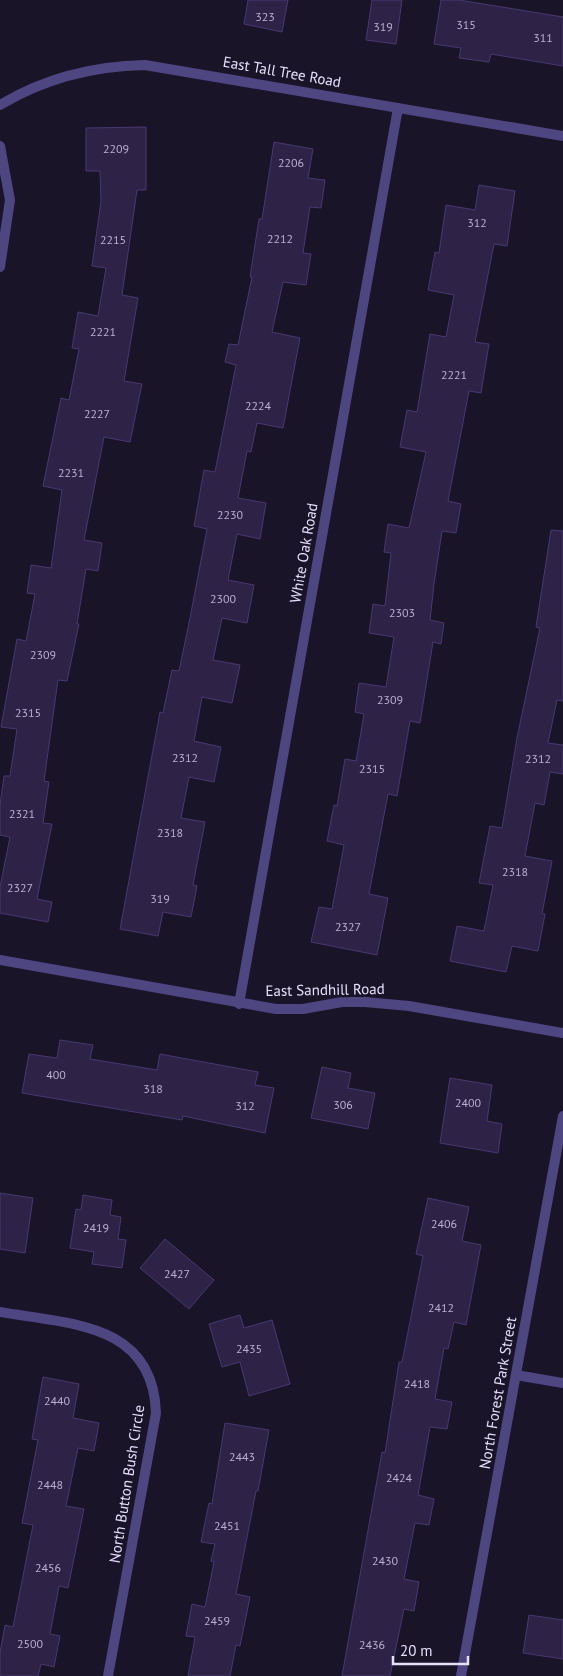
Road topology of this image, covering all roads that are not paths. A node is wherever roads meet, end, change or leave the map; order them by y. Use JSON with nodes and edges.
{"nodes":[{"id":1,"x":0,"y":105,"type":"edge"},
{"id":2,"x":398,"y":108,"type":"junction"},
{"id":3,"x":563,"y":136,"type":"edge"},
{"id":4,"x":0,"y":146,"type":"edge"},
{"id":5,"x":0,"y":267,"type":"edge"},
{"id":6,"x":0,"y":960,"type":"edge"},
{"id":7,"x":239,"y":1004,"type":"junction"},
{"id":8,"x":563,"y":1033,"type":"edge"},
{"id":9,"x":563,"y":1116,"type":"edge"},
{"id":10,"x":0,"y":1312,"type":"edge"},
{"id":11,"x":516,"y":1374,"type":"junction"},
{"id":12,"x":563,"y":1383,"type":"edge"},
{"id":13,"x":108,"y":1676,"type":"edge"},
{"id":14,"x":462,"y":1676,"type":"edge"}],
"edges":[{"from":1,"to":2,"type":"street","name":"East Tall Tree Road"},
{"from":2,"to":3,"type":"street","name":"East Tall Tree Road"},
{"from":2,"to":7,"type":"street","name":"White Oak Road"},
{"from":4,"to":5,"type":"street"},
{"from":6,"to":7,"type":"street","name":"East Sandhill Road"},
{"from":7,"to":8,"type":"street","name":"East Sandhill Road"},
{"from":9,"to":11,"type":"street","name":"North Forest Park Street"},
{"from":10,"to":13,"type":"street","name":"North Button Bush Circle"},
{"from":11,"to":12,"type":"street"},
{"from":11,"to":14,"type":"street","name":"North Forest Park Street"}]}
